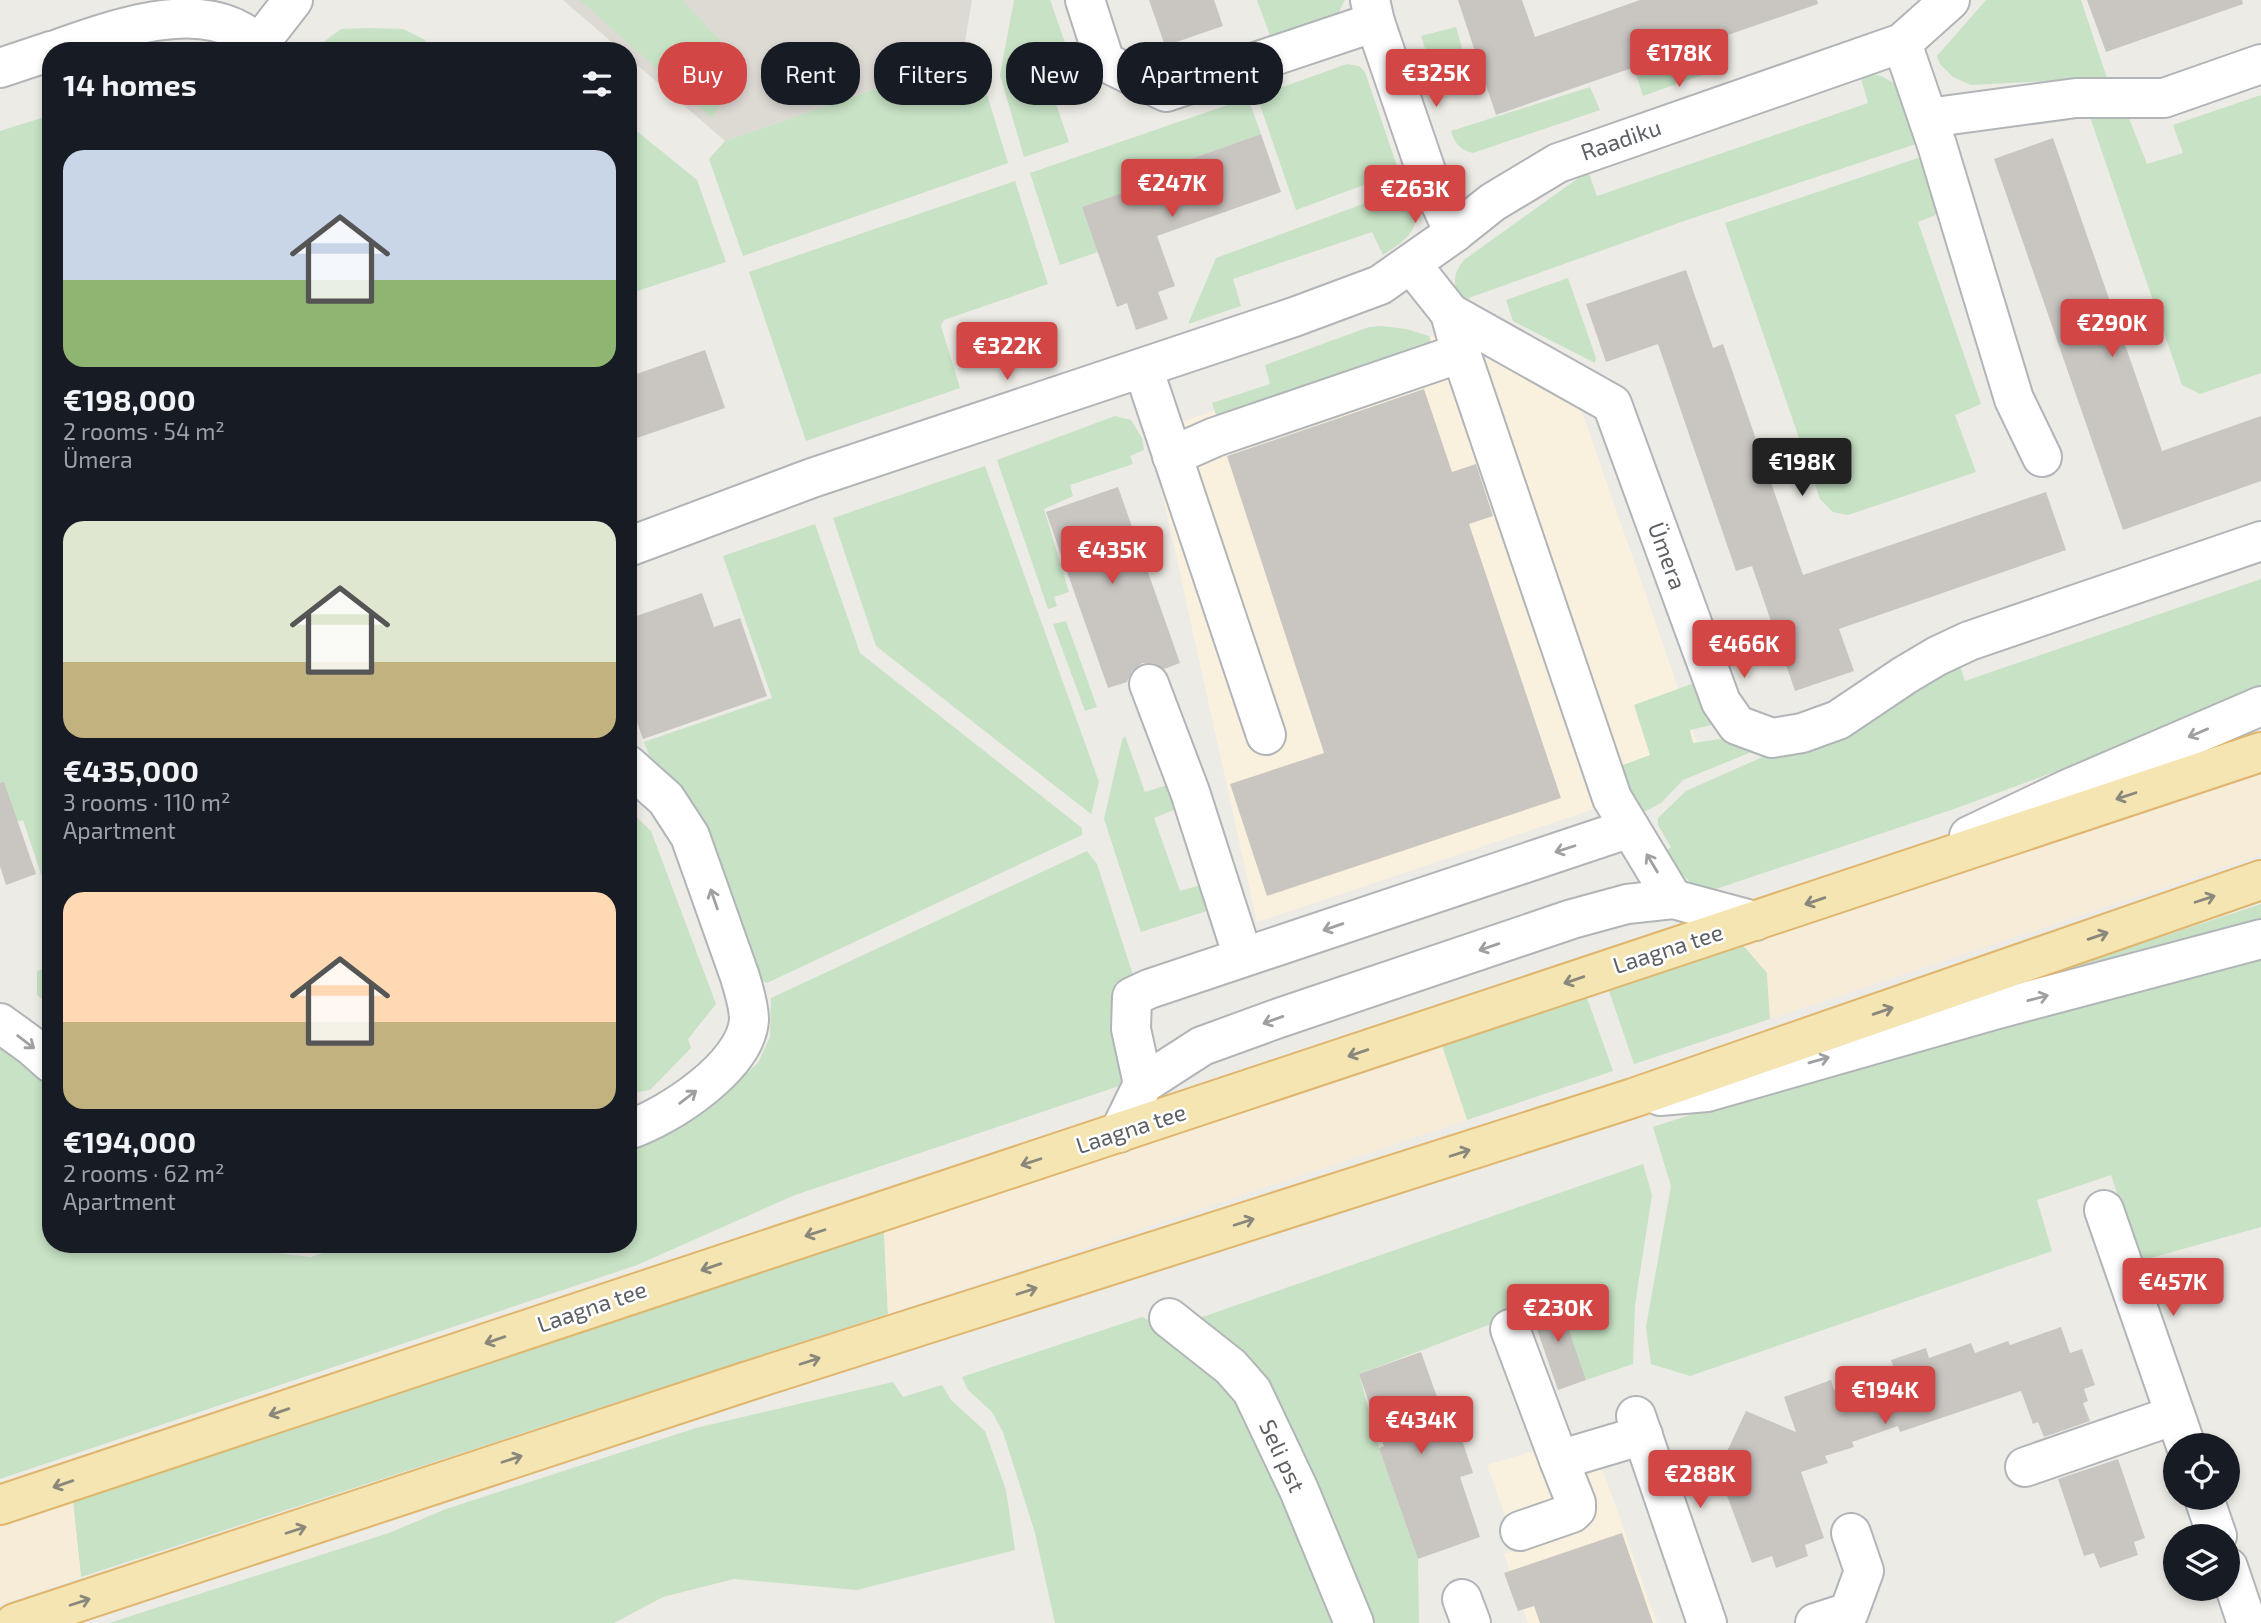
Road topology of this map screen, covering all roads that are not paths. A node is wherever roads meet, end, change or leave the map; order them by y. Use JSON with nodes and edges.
{"nodes":[{"id":1,"x":293,"y":0,"type":"edge"},
{"id":2,"x":1085,"y":0,"type":"edge"},
{"id":3,"x":1950,"y":0,"type":"edge"},
{"id":4,"x":1373,"y":11,"type":"edge"},
{"id":5,"x":77,"y":42,"type":"edge"},
{"id":6,"x":253,"y":42,"type":"edge"},
{"id":7,"x":263,"y":42,"type":"edge"},
{"id":8,"x":1902,"y":43,"type":"junction"},
{"id":9,"x":42,"y":54,"type":"edge"},
{"id":10,"x":2261,"y":64,"type":"edge"},
{"id":11,"x":0,"y":68,"type":"edge"},
{"id":12,"x":1928,"y":118,"type":"junction"},
{"id":13,"x":1454,"y":233,"type":"junction"},
{"id":14,"x":1411,"y":264,"type":"junction"},
{"id":15,"x":1450,"y":313,"type":"junction"},
{"id":16,"x":1461,"y":353,"type":"junction"},
{"id":17,"x":1143,"y":368,"type":"junction"},
{"id":18,"x":1172,"y":456,"type":"junction"},
{"id":19,"x":2042,"y":457,"type":"dead end"},
{"id":20,"x":2261,"y":541,"type":"edge"},
{"id":21,"x":637,"y":544,"type":"edge"},
{"id":22,"x":1149,"y":684,"type":"dead end"},
{"id":23,"x":2261,"y":706,"type":"edge"},
{"id":24,"x":1266,"y":735,"type":"dead end"},
{"id":25,"x":2261,"y":752,"type":"edge"},
{"id":26,"x":637,"y":773,"type":"edge"},
{"id":27,"x":1630,"y":828,"type":"junction"},
{"id":28,"x":2261,"y":880,"type":"edge"},
{"id":29,"x":1874,"y":881,"type":"junction"},
{"id":30,"x":1673,"y":899,"type":"junction"},
{"id":31,"x":1755,"y":921,"type":"junction"},
{"id":32,"x":2261,"y":939,"type":"edge"},
{"id":33,"x":1243,"y":957,"type":"junction"},
{"id":34,"x":0,"y":1023,"type":"edge"},
{"id":35,"x":42,"y":1055,"type":"edge"},
{"id":36,"x":1143,"y":1084,"type":"junction"},
{"id":37,"x":1633,"y":1098,"type":"junction"},
{"id":38,"x":637,"y":1126,"type":"edge"},
{"id":39,"x":1119,"y":1133,"type":"junction"},
{"id":40,"x":2104,"y":1210,"type":"dead end"},
{"id":41,"x":1169,"y":1318,"type":"dead end"},
{"id":42,"x":1510,"y":1329,"type":"dead end"},
{"id":43,"x":2180,"y":1430,"type":"edge"},
{"id":44,"x":1559,"y":1460,"type":"junction"},
{"id":45,"x":2025,"y":1468,"type":"dead end"},
{"id":46,"x":0,"y":1505,"type":"edge"},
{"id":47,"x":1520,"y":1531,"type":"dead end"},
{"id":48,"x":1851,"y":1533,"type":"dead end"},
{"id":49,"x":2240,"y":1601,"type":"edge"},
{"id":50,"x":15,"y":1623,"type":"edge"},
{"id":51,"x":1353,"y":1623,"type":"edge"},
{"id":52,"x":1707,"y":1623,"type":"edge"},
{"id":53,"x":1815,"y":1623,"type":"edge"},
{"id":54,"x":2247,"y":1623,"type":"edge"}],
"edges":[{"from":1,"to":7,"type":"street"},
{"from":2,"to":4,"type":"street"},
{"from":3,"to":8,"type":"street","name":"Raadiku"},
{"from":4,"to":13,"type":"street"},
{"from":5,"to":6,"type":"street"},
{"from":8,"to":12,"type":"street"},
{"from":8,"to":13,"type":"street","name":"Raadiku"},
{"from":9,"to":11,"type":"street"},
{"from":10,"to":12,"type":"street"},
{"from":12,"to":19,"type":"street"},
{"from":13,"to":14,"type":"street"},
{"from":14,"to":15,"type":"street","name":"Ümera"},
{"from":14,"to":17,"type":"street"},
{"from":15,"to":16,"type":"street"},
{"from":15,"to":20,"type":"street","name":"Ümera"},
{"from":16,"to":18,"type":"street"},
{"from":16,"to":27,"type":"street"},
{"from":17,"to":18,"type":"street"},
{"from":17,"to":21,"type":"street"},
{"from":18,"to":24,"type":"street"},
{"from":22,"to":33,"type":"street"},
{"from":23,"to":29,"type":"street","one_way":true},
{"from":25,"to":29,"type":"main road","name":"Laagna tee","one_way":true},
{"from":38,"to":26,"type":"street","one_way":true},
{"from":30,"to":27,"type":"street","one_way":true},
{"from":27,"to":33,"type":"street","one_way":true},
{"from":37,"to":28,"type":"main road","one_way":true},
{"from":29,"to":31,"type":"main road","name":"Laagna tee","one_way":true},
{"from":30,"to":31,"type":"street"},
{"from":30,"to":36,"type":"street","one_way":true},
{"from":31,"to":39,"type":"main road","name":"Laagna tee","one_way":true},
{"from":37,"to":32,"type":"street","one_way":true},
{"from":33,"to":36,"type":"street"},
{"from":34,"to":35,"type":"street","one_way":true},
{"from":36,"to":39,"type":"street"},
{"from":50,"to":37,"type":"main road","one_way":true},
{"from":39,"to":46,"type":"main road","name":"Laagna tee","one_way":true},
{"from":40,"to":43,"type":"street"},
{"from":41,"to":51,"type":"street","name":"Seli pst"},
{"from":42,"to":44,"type":"street"},
{"from":43,"to":45,"type":"street"},
{"from":44,"to":47,"type":"street"},
{"from":44,"to":52,"type":"street"},
{"from":48,"to":53,"type":"street"},
{"from":49,"to":54,"type":"street"}]}
